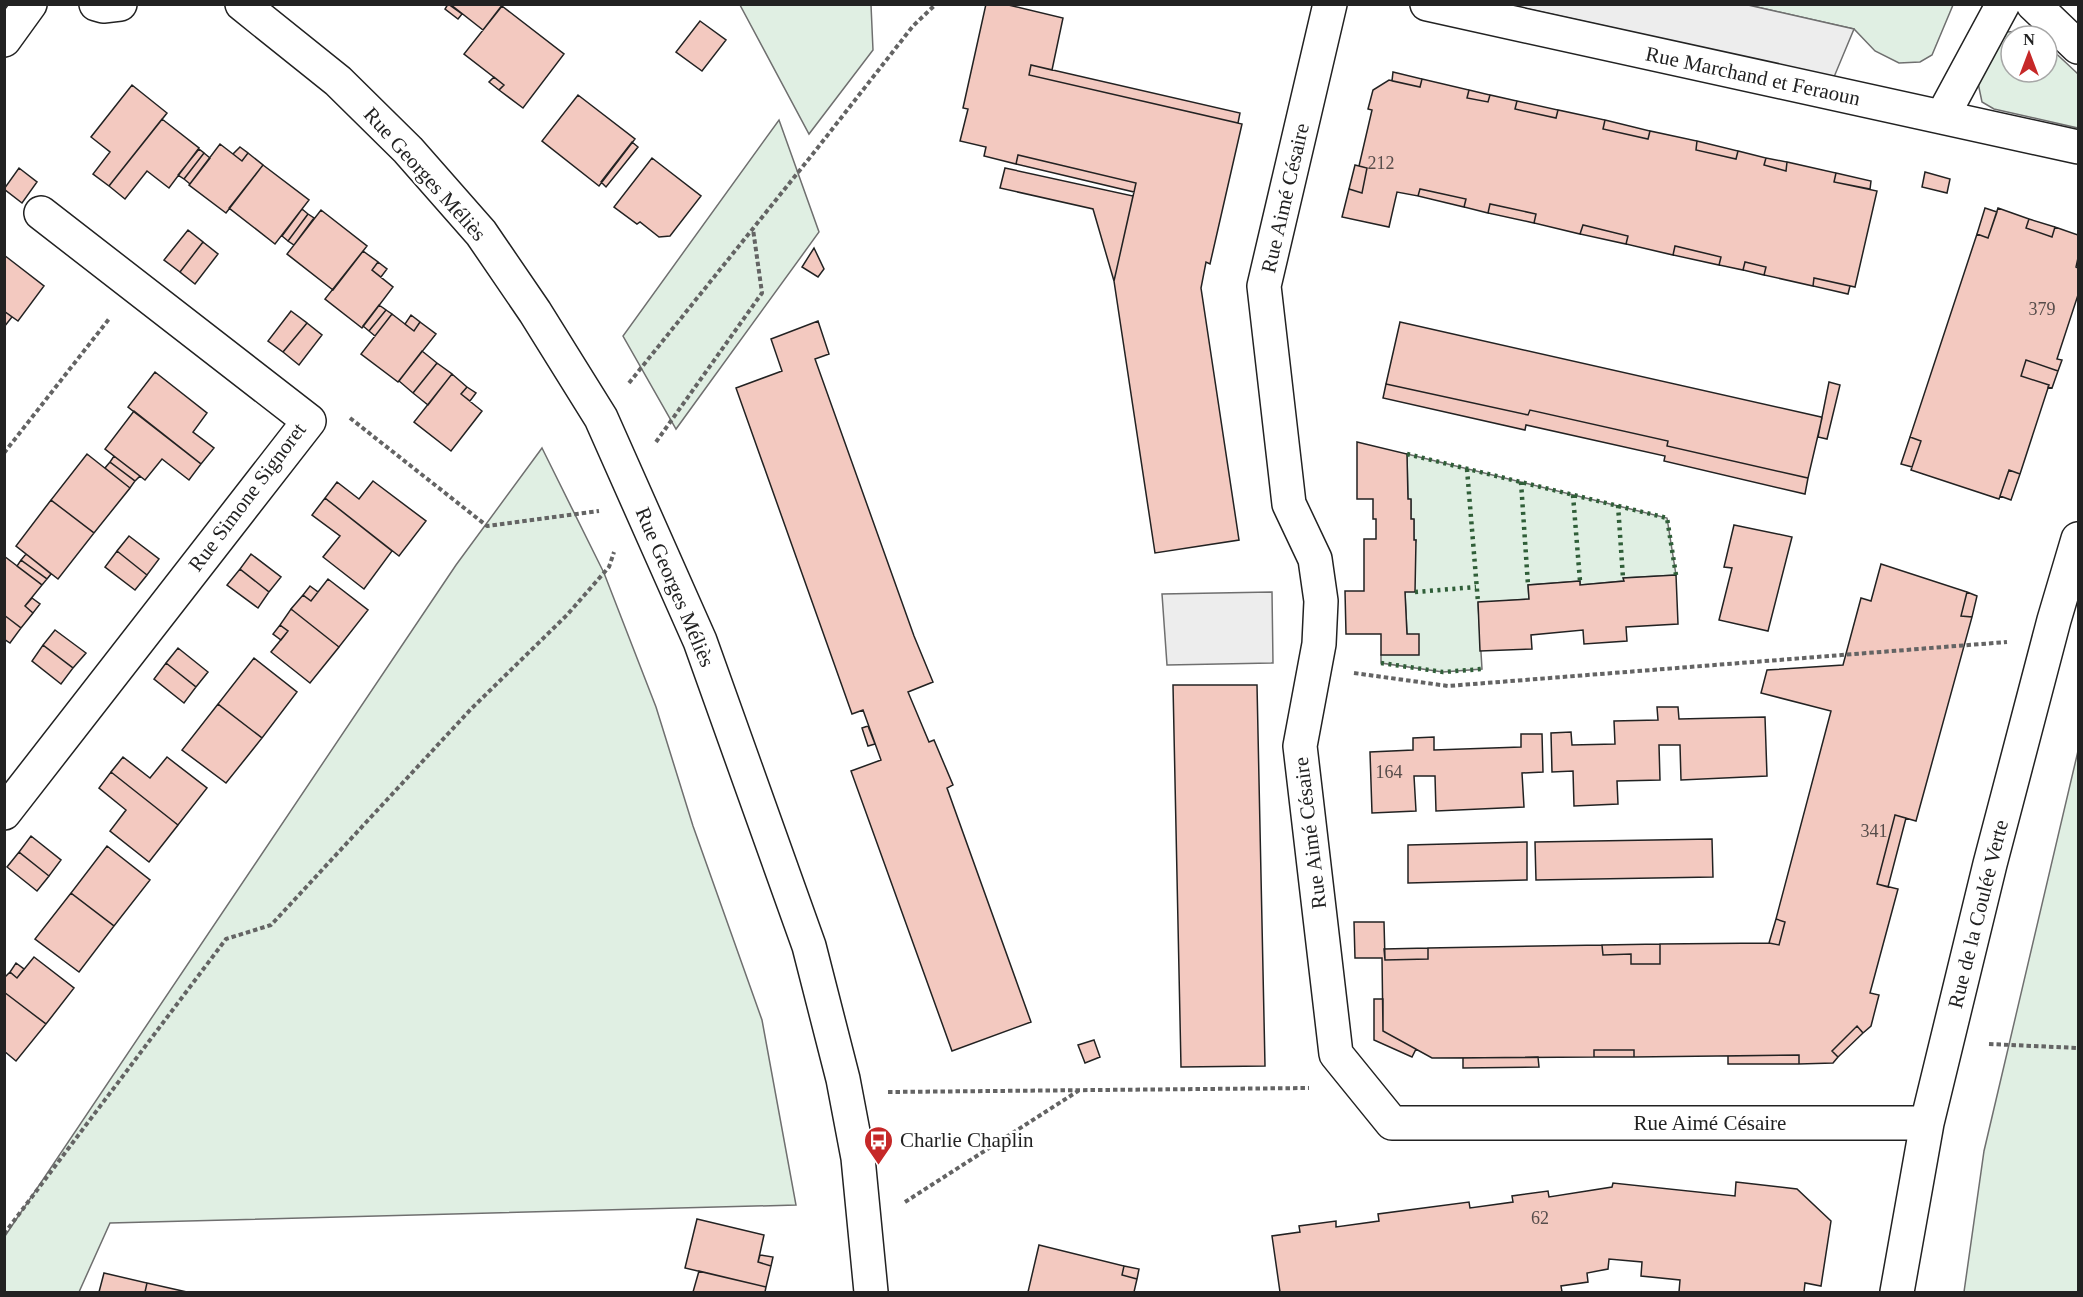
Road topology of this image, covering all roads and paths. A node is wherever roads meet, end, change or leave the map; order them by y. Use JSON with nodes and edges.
{"nodes":[{"id":1,"x":30,"y":4,"type":"edge"},
{"id":2,"x":96,"y":4,"type":"edge"},
{"id":3,"x":120,"y":4,"type":"edge"},
{"id":4,"x":242,"y":4,"type":"edge"},
{"id":5,"x":936,"y":4,"type":"edge"},
{"id":6,"x":1330,"y":4,"type":"edge"},
{"id":7,"x":1427,"y":4,"type":"edge"},
{"id":8,"x":2003,"y":4,"type":"edge"},
{"id":9,"x":2033,"y":4,"type":"edge"},
{"id":10,"x":4,"y":40,"type":"edge"},
{"id":11,"x":2079,"y":47,"type":"edge"},
{"id":12,"x":1942,"y":117,"type":"junction"},
{"id":13,"x":2079,"y":147,"type":"edge"},
{"id":14,"x":41,"y":213,"type":"dead end"},
{"id":15,"x":753,"y":228,"type":"junction"},
{"id":16,"x":135,"y":286,"type":"junction"},
{"id":17,"x":601,"y":418,"type":"junction"},
{"id":18,"x":309,"y":421,"type":"junction"},
{"id":19,"x":4,"y":453,"type":"edge"},
{"id":20,"x":635,"y":492,"type":"junction"},
{"id":21,"x":2079,"y":539,"type":"edge"},
{"id":22,"x":2049,"y":640,"type":"junction"},
{"id":23,"x":1314,"y":668,"type":"junction"},
{"id":24,"x":4,"y":813,"type":"edge"},
{"id":25,"x":2012,"y":1045,"type":"dead end"},
{"id":26,"x":2079,"y":1048,"type":"edge"},
{"id":27,"x":1362,"y":1087,"type":"junction"},
{"id":28,"x":1078,"y":1091,"type":"junction"},
{"id":29,"x":845,"y":1092,"type":"junction"},
{"id":30,"x":1927,"y":1123,"type":"junction"},
{"id":31,"x":865,"y":1228,"type":"junction"},
{"id":32,"x":4,"y":1234,"type":"edge"},
{"id":33,"x":871,"y":1293,"type":"edge"},
{"id":34,"x":1897,"y":1293,"type":"edge"}],
"edges":[{"from":1,"to":10,"type":"street"},
{"from":2,"to":3,"type":"street"},
{"from":4,"to":17,"type":"street","name":"Rue Georges Méliès"},
{"from":5,"to":15,"type":"path"},
{"from":6,"to":23,"type":"street","name":"Rue Aimé Césaire"},
{"from":7,"to":12,"type":"street","name":"Rue Marchand et Feraoun"},
{"from":8,"to":12,"type":"street"},
{"from":9,"to":11,"type":"street"},
{"from":12,"to":13,"type":"street","name":"Rue Marchand et Feraoun"},
{"from":14,"to":16,"type":"street","name":"Rue Simone Signoret"},
{"from":15,"to":17,"type":"path"},
{"from":15,"to":20,"type":"path"},
{"from":16,"to":18,"type":"street","name":"Rue Simone Signoret"},
{"from":16,"to":19,"type":"path"},
{"from":17,"to":20,"type":"street","name":"Rue Georges Méliès"},
{"from":18,"to":20,"type":"path"},
{"from":18,"to":24,"type":"street","name":"Rue Simone Signoret"},
{"from":20,"to":29,"type":"street","name":"Rue Georges Méliès"},
{"from":20,"to":32,"type":"path"},
{"from":21,"to":22,"type":"street","name":"Rue de la Coulée Verte"},
{"from":22,"to":23,"type":"path"},
{"from":22,"to":30,"type":"street","name":"Rue de la Coulée Verte"},
{"from":23,"to":27,"type":"street","name":"Rue Aimé Césaire"},
{"from":25,"to":26,"type":"path"},
{"from":27,"to":28,"type":"path"},
{"from":27,"to":30,"type":"street","name":"Rue Aimé Césaire"},
{"from":28,"to":29,"type":"path"},
{"from":28,"to":31,"type":"path"},
{"from":29,"to":31,"type":"street","name":"Rue Georges Méliès"},
{"from":30,"to":34,"type":"street","name":"Rue de la Coulée Verte"},
{"from":31,"to":33,"type":"street","name":"Rue Georges Méliès"}]}
